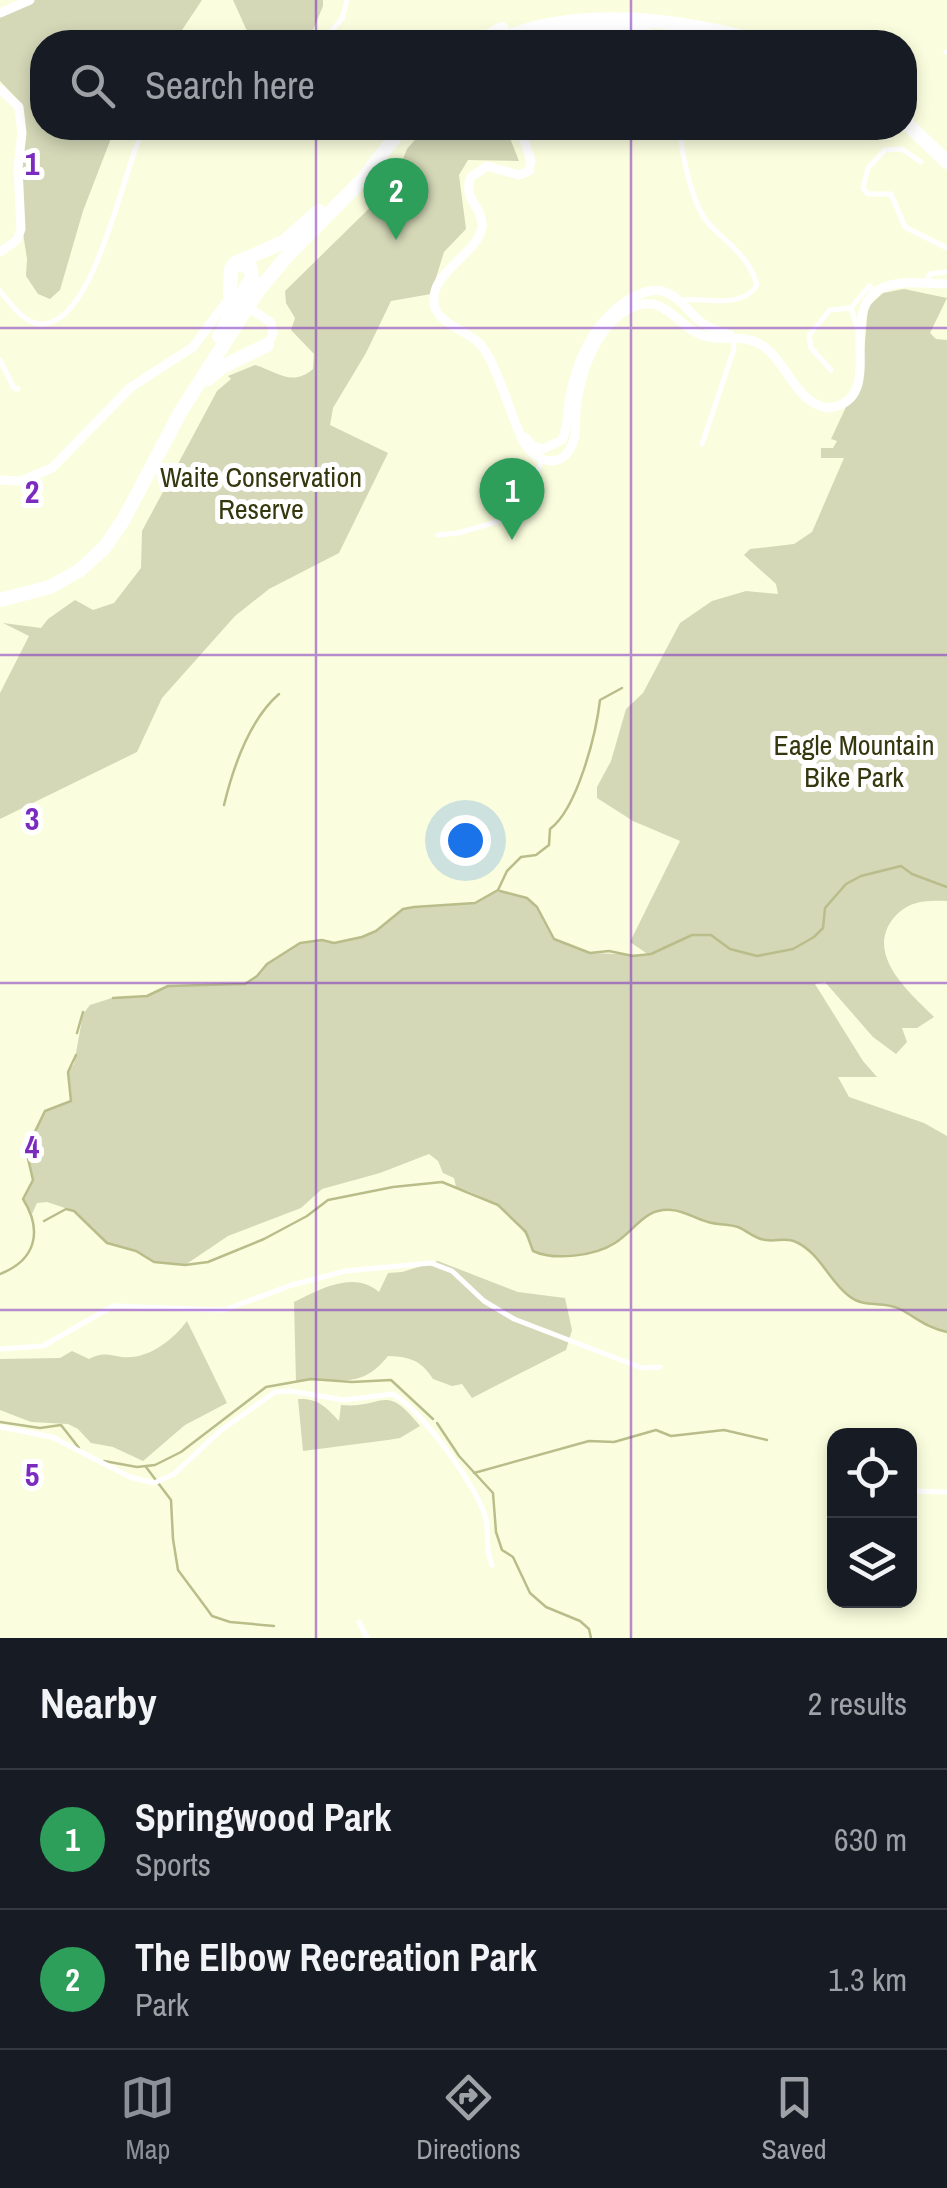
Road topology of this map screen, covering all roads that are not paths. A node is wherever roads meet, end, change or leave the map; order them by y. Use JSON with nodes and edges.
{"nodes":[{"id":1,"x":30,"y":0,"type":"edge"},
{"id":2,"x":347,"y":0,"type":"edge"},
{"id":3,"x":0,"y":13,"type":"edge"},
{"id":4,"x":668,"y":29,"type":"junction"},
{"id":5,"x":332,"y":30,"type":"edge"},
{"id":6,"x":500,"y":30,"type":"edge"},
{"id":7,"x":528,"y":30,"type":"edge"},
{"id":8,"x":564,"y":30,"type":"edge"},
{"id":9,"x":574,"y":30,"type":"edge"},
{"id":10,"x":605,"y":30,"type":"edge"},
{"id":11,"x":673,"y":30,"type":"edge"},
{"id":12,"x":675,"y":30,"type":"edge"},
{"id":13,"x":0,"y":88,"type":"edge"},
{"id":14,"x":917,"y":123,"type":"edge"},
{"id":15,"x":917,"y":133,"type":"edge"},
{"id":16,"x":140,"y":140,"type":"edge"},
{"id":17,"x":384,"y":140,"type":"edge"},
{"id":18,"x":392,"y":140,"type":"edge"},
{"id":19,"x":525,"y":140,"type":"edge"},
{"id":20,"x":526,"y":140,"type":"edge"},
{"id":21,"x":682,"y":140,"type":"edge"},
{"id":22,"x":947,"y":149,"type":"edge"},
{"id":23,"x":921,"y":162,"type":"dead end"},
{"id":24,"x":947,"y":162,"type":"edge"},
{"id":25,"x":346,"y":188,"type":"junction"},
{"id":26,"x":947,"y":248,"type":"edge"},
{"id":27,"x":294,"y":250,"type":"junction"},
{"id":28,"x":0,"y":252,"type":"edge"},
{"id":29,"x":947,"y":279,"type":"edge"},
{"id":30,"x":0,"y":290,"type":"edge"},
{"id":31,"x":875,"y":290,"type":"junction"},
{"id":32,"x":232,"y":296,"type":"junction"},
{"id":33,"x":678,"y":303,"type":"junction"},
{"id":34,"x":851,"y":308,"type":"junction"},
{"id":35,"x":857,"y":327,"type":"junction"},
{"id":36,"x":731,"y":335,"type":"junction"},
{"id":37,"x":216,"y":342,"type":"junction"},
{"id":38,"x":267,"y":345,"type":"junction"},
{"id":39,"x":0,"y":360,"type":"edge"},
{"id":40,"x":830,"y":370,"type":"dead end"},
{"id":41,"x":18,"y":389,"type":"dead end"},
{"id":42,"x":164,"y":442,"type":"junction"},
{"id":43,"x":702,"y":444,"type":"dead end"},
{"id":44,"x":540,"y":448,"type":"junction"},
{"id":45,"x":542,"y":460,"type":"junction"},
{"id":46,"x":0,"y":480,"type":"edge"},
{"id":47,"x":438,"y":535,"type":"dead end"},
{"id":48,"x":0,"y":592,"type":"edge"},
{"id":49,"x":0,"y":600,"type":"edge"},
{"id":50,"x":0,"y":1349,"type":"edge"},
{"id":51,"x":660,"y":1367,"type":"dead end"},
{"id":52,"x":0,"y":1427,"type":"edge"},
{"id":53,"x":917,"y":1491,"type":"edge"},
{"id":54,"x":947,"y":1492,"type":"edge"},
{"id":55,"x":492,"y":1565,"type":"dead end"},
{"id":56,"x":360,"y":1622,"type":"dead end"},
{"id":57,"x":367,"y":1638,"type":"edge"}],
"edges":[{"from":1,"to":3,"type":"main road"},
{"from":2,"to":5,"type":"street"},
{"from":4,"to":6,"type":"highway"},
{"from":4,"to":7,"type":"highway"},
{"from":4,"to":8,"type":"highway"},
{"from":4,"to":11,"type":"highway"},
{"from":4,"to":12,"type":"highway"},
{"from":9,"to":10,"type":"highway"},
{"from":13,"to":28,"type":"main road"},
{"from":14,"to":22,"type":"highway"},
{"from":15,"to":24,"type":"highway"},
{"from":16,"to":30,"type":"street"},
{"from":17,"to":25,"type":"highway"},
{"from":18,"to":27,"type":"highway"},
{"from":19,"to":45,"type":"main road"},
{"from":20,"to":44,"type":"main road"},
{"from":21,"to":33,"type":"street"},
{"from":23,"to":26,"type":"street"},
{"from":25,"to":32,"type":"highway"},
{"from":25,"to":37,"type":"highway"},
{"from":27,"to":38,"type":"highway"},
{"from":27,"to":42,"type":"highway"},
{"from":29,"to":31,"type":"main road"},
{"from":31,"to":34,"type":"street"},
{"from":31,"to":35,"type":"main road"},
{"from":31,"to":36,"type":"main road"},
{"from":32,"to":37,"type":"highway"},
{"from":32,"to":38,"type":"main road"},
{"from":32,"to":46,"type":"main road"},
{"from":33,"to":36,"type":"main road"},
{"from":33,"to":44,"type":"main road"},
{"from":34,"to":35,"type":"street"},
{"from":34,"to":40,"type":"street"},
{"from":35,"to":36,"type":"main road"},
{"from":36,"to":43,"type":"street"},
{"from":36,"to":45,"type":"main road"},
{"from":37,"to":48,"type":"highway"},
{"from":38,"to":42,"type":"highway"},
{"from":39,"to":41,"type":"street"},
{"from":42,"to":49,"type":"highway"},
{"from":44,"to":45,"type":"main road"},
{"from":45,"to":47,"type":"street"},
{"from":50,"to":51,"type":"street"},
{"from":52,"to":55,"type":"street"},
{"from":53,"to":54,"type":"street"},
{"from":56,"to":57,"type":"street"}]}
